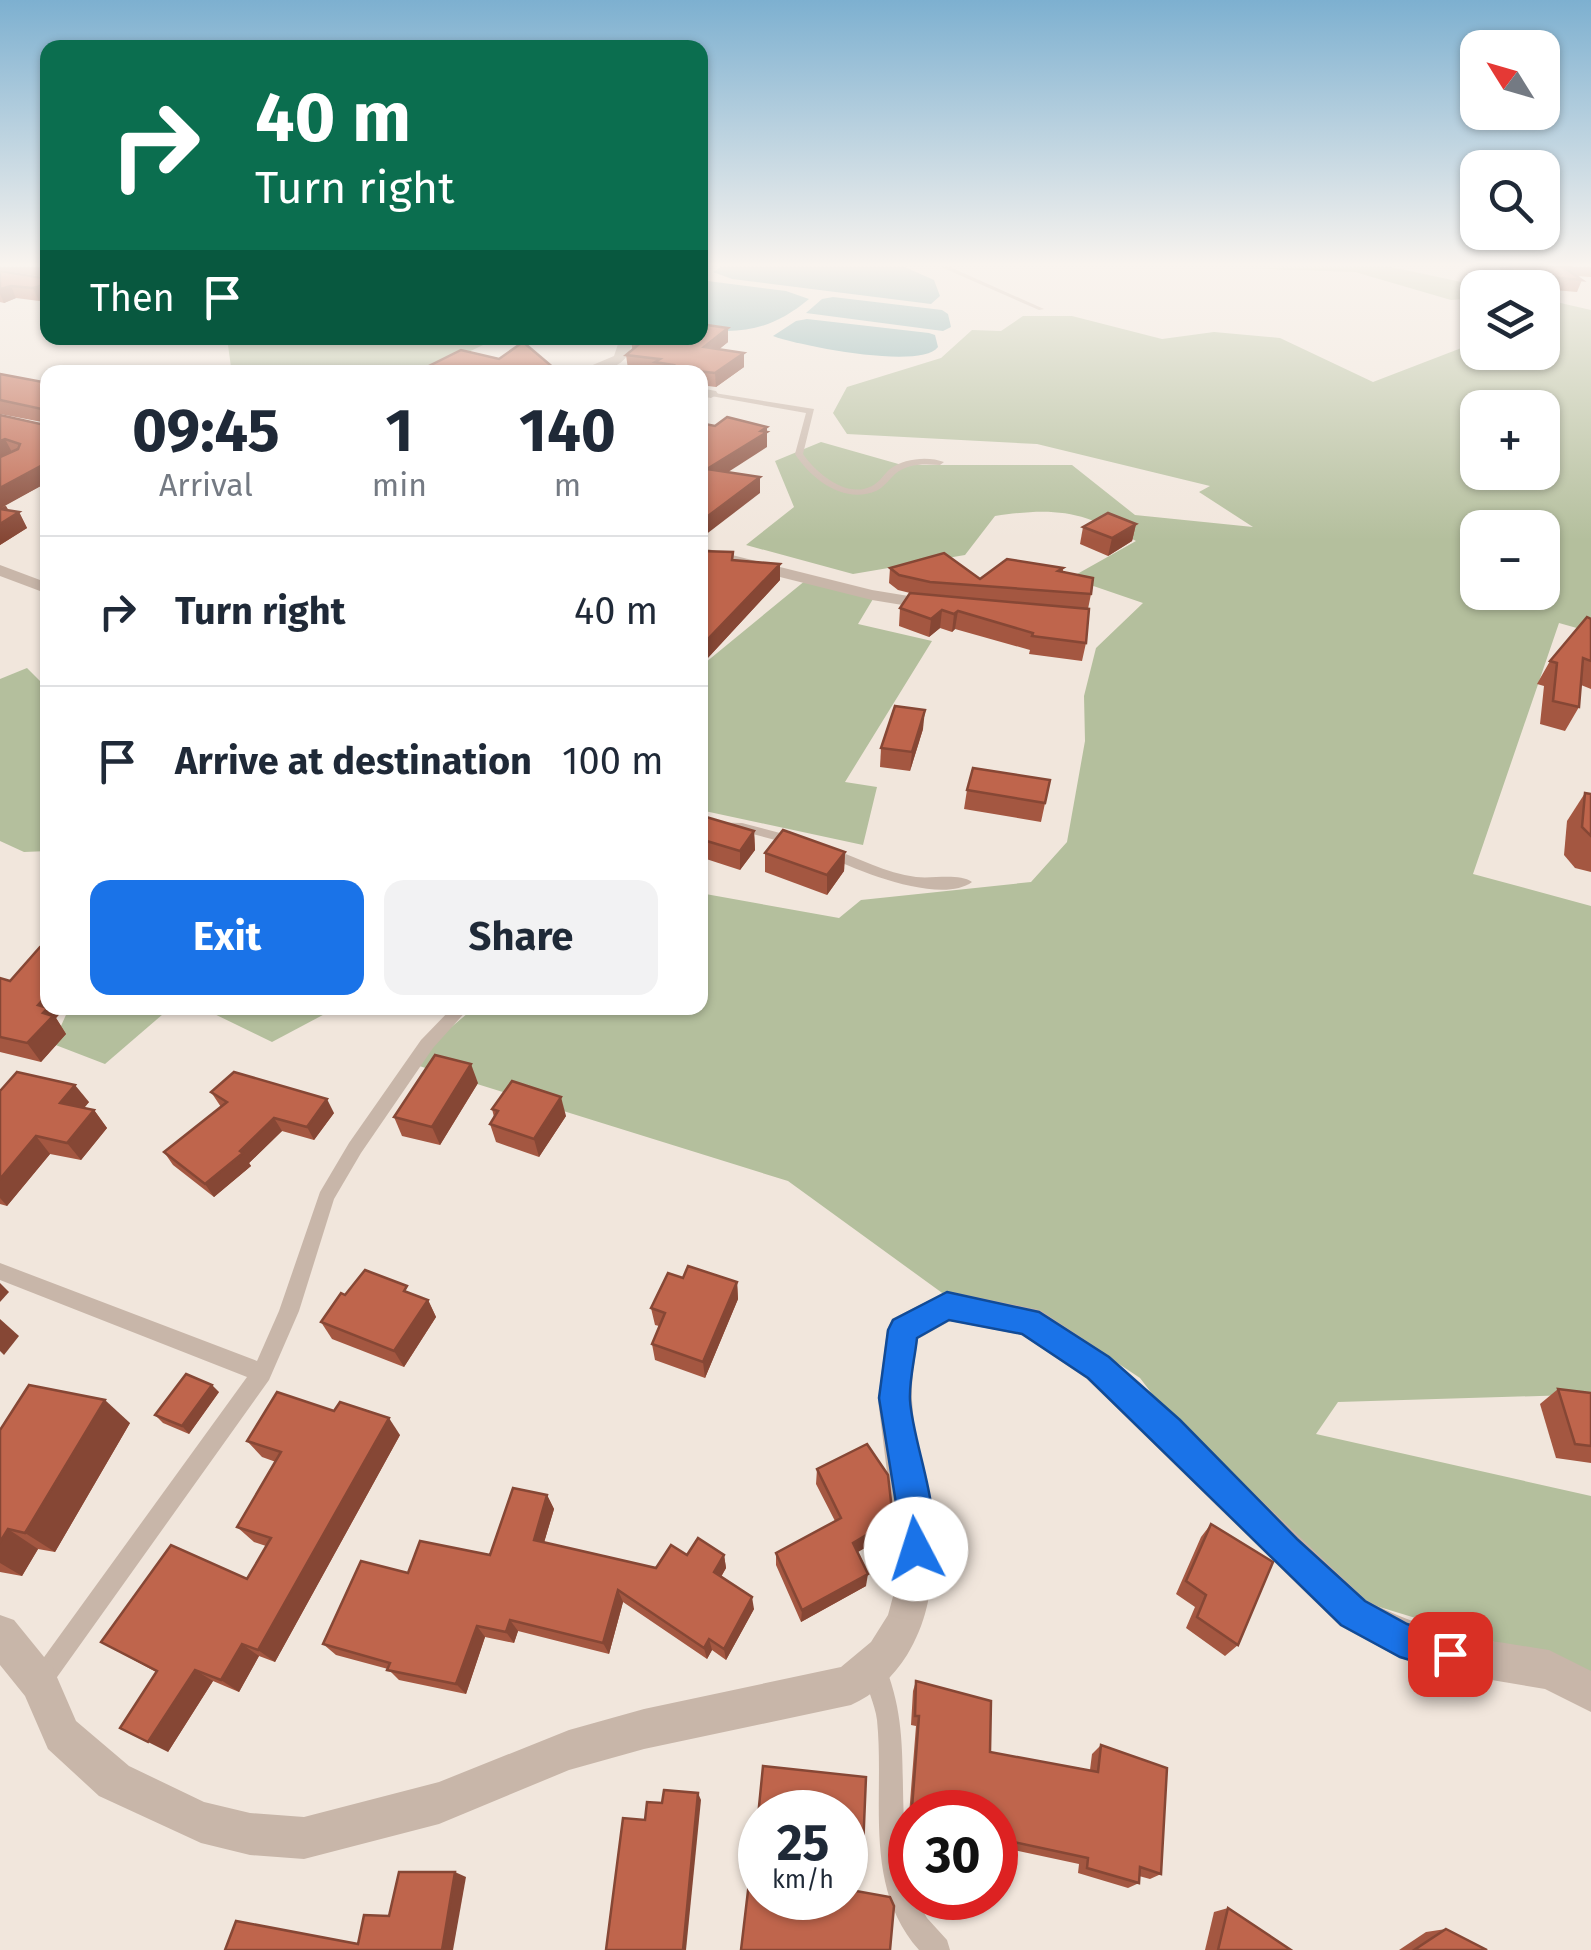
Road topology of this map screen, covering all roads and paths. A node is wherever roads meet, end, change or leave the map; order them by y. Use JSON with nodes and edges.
{"nodes":[{"id":1,"x":708,"y":393,"type":"edge"},
{"id":2,"x":940,"y":462,"type":"dead end"},
{"id":3,"x":708,"y":554,"type":"edge"},
{"id":4,"x":0,"y":570,"type":"edge"},
{"id":5,"x":40,"y":586,"type":"edge"},
{"id":6,"x":968,"y":609,"type":"edge"},
{"id":7,"x":708,"y":826,"type":"edge"},
{"id":8,"x":965,"y":882,"type":"dead end"},
{"id":9,"x":454,"y":1015,"type":"edge"},
{"id":10,"x":0,"y":1271,"type":"edge"},
{"id":11,"x":262,"y":1373,"type":"junction"},
{"id":12,"x":0,"y":1634,"type":"edge"},
{"id":13,"x":875,"y":1669,"type":"junction"},
{"id":14,"x":40,"y":1682,"type":"junction"},
{"id":15,"x":1591,"y":1692,"type":"edge"},
{"id":16,"x":937,"y":1950,"type":"edge"}],
"edges":[{"from":1,"to":2,"type":"lane"},
{"from":3,"to":6,"type":"street"},
{"from":4,"to":5,"type":"street"},
{"from":7,"to":8,"type":"lane"},
{"from":9,"to":11,"type":"lane"},
{"from":10,"to":11,"type":"lane"},
{"from":11,"to":14,"type":"lane"},
{"from":12,"to":14,"type":"street"},
{"from":13,"to":14,"type":"street"},
{"from":13,"to":15,"type":"street"},
{"from":13,"to":16,"type":"lane"}]}
